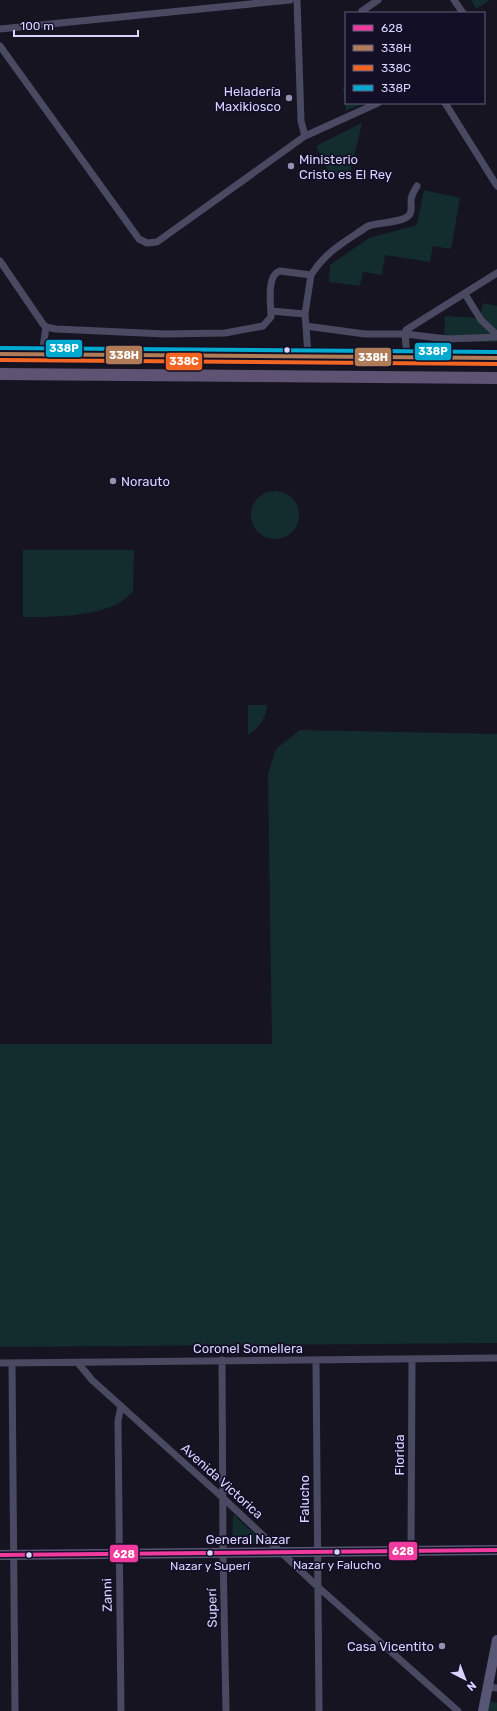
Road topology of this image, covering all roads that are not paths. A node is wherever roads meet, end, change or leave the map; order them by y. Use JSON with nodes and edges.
{"nodes":[{"id":1,"x":290,"y":0,"type":"edge"},
{"id":2,"x":297,"y":0,"type":"edge"},
{"id":3,"x":378,"y":0,"type":"edge"},
{"id":4,"x":454,"y":0,"type":"edge"},
{"id":5,"x":362,"y":11,"type":"dead end"},
{"id":6,"x":462,"y":12,"type":"edge"},
{"id":7,"x":0,"y":29,"type":"edge"},
{"id":8,"x":0,"y":46,"type":"edge"},
{"id":9,"x":376,"y":104,"type":"edge"},
{"id":10,"x":445,"y":104,"type":"edge"},
{"id":11,"x":305,"y":136,"type":"junction"},
{"id":12,"x":417,"y":186,"type":"dead end"},
{"id":13,"x":497,"y":186,"type":"edge"},
{"id":14,"x":0,"y":261,"type":"edge"},
{"id":15,"x":497,"y":274,"type":"edge"},
{"id":16,"x":311,"y":275,"type":"junction"},
{"id":17,"x":465,"y":294,"type":"junction"},
{"id":18,"x":271,"y":311,"type":"junction"},
{"id":19,"x":305,"y":314,"type":"junction"},
{"id":20,"x":306,"y":326,"type":"junction"},
{"id":21,"x":46,"y":327,"type":"junction"},
{"id":22,"x":405,"y":334,"type":"junction"},
{"id":23,"x":497,"y":336,"type":"edge"},
{"id":24,"x":0,"y":354,"type":"edge"},
{"id":25,"x":42,"y":354,"type":"junction"},
{"id":26,"x":308,"y":356,"type":"junction"},
{"id":27,"x":407,"y":357,"type":"junction"},
{"id":28,"x":497,"y":358,"type":"edge"},
{"id":29,"x":0,"y":374,"type":"edge"},
{"id":30,"x":497,"y":378,"type":"edge"},
{"id":31,"x":497,"y":1358,"type":"edge"},
{"id":32,"x":412,"y":1359,"type":"junction"},
{"id":33,"x":222,"y":1360,"type":"junction"},
{"id":34,"x":316,"y":1360,"type":"junction"},
{"id":35,"x":0,"y":1363,"type":"edge"},
{"id":36,"x":12,"y":1363,"type":"junction"},
{"id":37,"x":78,"y":1363,"type":"junction"},
{"id":38,"x":122,"y":1406,"type":"junction"},
{"id":39,"x":222,"y":1497,"type":"junction"},
{"id":40,"x":497,"y":1550,"type":"edge"},
{"id":41,"x":280,"y":1551,"type":"junction"},
{"id":42,"x":411,"y":1551,"type":"junction"},
{"id":43,"x":223,"y":1552,"type":"junction"},
{"id":44,"x":317,"y":1552,"type":"junction"},
{"id":45,"x":118,"y":1554,"type":"junction"},
{"id":46,"x":0,"y":1555,"type":"edge"},
{"id":47,"x":15,"y":1555,"type":"junction"},
{"id":48,"x":318,"y":1587,"type":"junction"},
{"id":49,"x":497,"y":1640,"type":"edge"},
{"id":50,"x":492,"y":1688,"type":"edge"},
{"id":51,"x":15,"y":1711,"type":"edge"},
{"id":52,"x":121,"y":1711,"type":"edge"},
{"id":53,"x":226,"y":1711,"type":"edge"},
{"id":54,"x":319,"y":1711,"type":"edge"},
{"id":55,"x":458,"y":1711,"type":"edge"},
{"id":56,"x":483,"y":1711,"type":"edge"}],
"edges":[{"from":1,"to":7,"type":"street"},
{"from":2,"to":11,"type":"street"},
{"from":3,"to":5,"type":"street"},
{"from":4,"to":6,"type":"street"},
{"from":8,"to":11,"type":"street"},
{"from":9,"to":11,"type":"street"},
{"from":10,"to":13,"type":"street"},
{"from":12,"to":16,"type":"street"},
{"from":14,"to":21,"type":"street"},
{"from":15,"to":17,"type":"street"},
{"from":16,"to":18,"type":"street"},
{"from":16,"to":19,"type":"street"},
{"from":17,"to":22,"type":"street"},
{"from":17,"to":23,"type":"street"},
{"from":18,"to":19,"type":"street"},
{"from":18,"to":21,"type":"street"},
{"from":19,"to":20,"type":"street"},
{"from":20,"to":22,"type":"street"},
{"from":20,"to":26,"type":"street"},
{"from":21,"to":25,"type":"street"},
{"from":22,"to":23,"type":"street"},
{"from":22,"to":27,"type":"street"},
{"from":24,"to":25,"type":"main road"},
{"from":25,"to":26,"type":"main road"},
{"from":26,"to":27,"type":"main road"},
{"from":27,"to":28,"type":"main road"},
{"from":29,"to":30,"type":"main road"},
{"from":31,"to":32,"type":"street","name":"Coronel Somellera"},
{"from":32,"to":34,"type":"street","name":"Coronel Somellera"},
{"from":32,"to":42,"type":"street","name":"Florida"},
{"from":33,"to":34,"type":"street","name":"Coronel Somellera"},
{"from":33,"to":37,"type":"street","name":"Coronel Somellera"},
{"from":33,"to":39,"type":"street","name":"Superí"},
{"from":34,"to":44,"type":"street","name":"Falucho"},
{"from":35,"to":36,"type":"street","name":"Coronel Somellera"},
{"from":36,"to":37,"type":"street","name":"Coronel Somellera"},
{"from":36,"to":47,"type":"street"},
{"from":37,"to":38,"type":"street","name":"Avenida Victorica"},
{"from":38,"to":39,"type":"street","name":"Avenida Victorica"},
{"from":38,"to":45,"type":"street","name":"Zanni"},
{"from":39,"to":41,"type":"street","name":"Avenida Victorica"},
{"from":39,"to":43,"type":"street","name":"Superí"},
{"from":40,"to":42,"type":"street","name":"General Nazar"},
{"from":41,"to":43,"type":"street","name":"General Nazar"},
{"from":41,"to":44,"type":"street","name":"General Nazar"},
{"from":41,"to":48,"type":"street","name":"Avenida Victorica"},
{"from":42,"to":44,"type":"street","name":"General Nazar"},
{"from":43,"to":45,"type":"street","name":"General Nazar"},
{"from":43,"to":53,"type":"street","name":"Superí"},
{"from":44,"to":48,"type":"street","name":"Falucho"},
{"from":45,"to":47,"type":"street","name":"General Nazar"},
{"from":45,"to":52,"type":"street","name":"Zanni"},
{"from":46,"to":47,"type":"street","name":"General Nazar"},
{"from":47,"to":51,"type":"street"},
{"from":48,"to":54,"type":"street","name":"Falucho"},
{"from":48,"to":55,"type":"street","name":"Avenida Victorica"},
{"from":49,"to":50,"type":"street"},
{"from":50,"to":56,"type":"street"}]}
